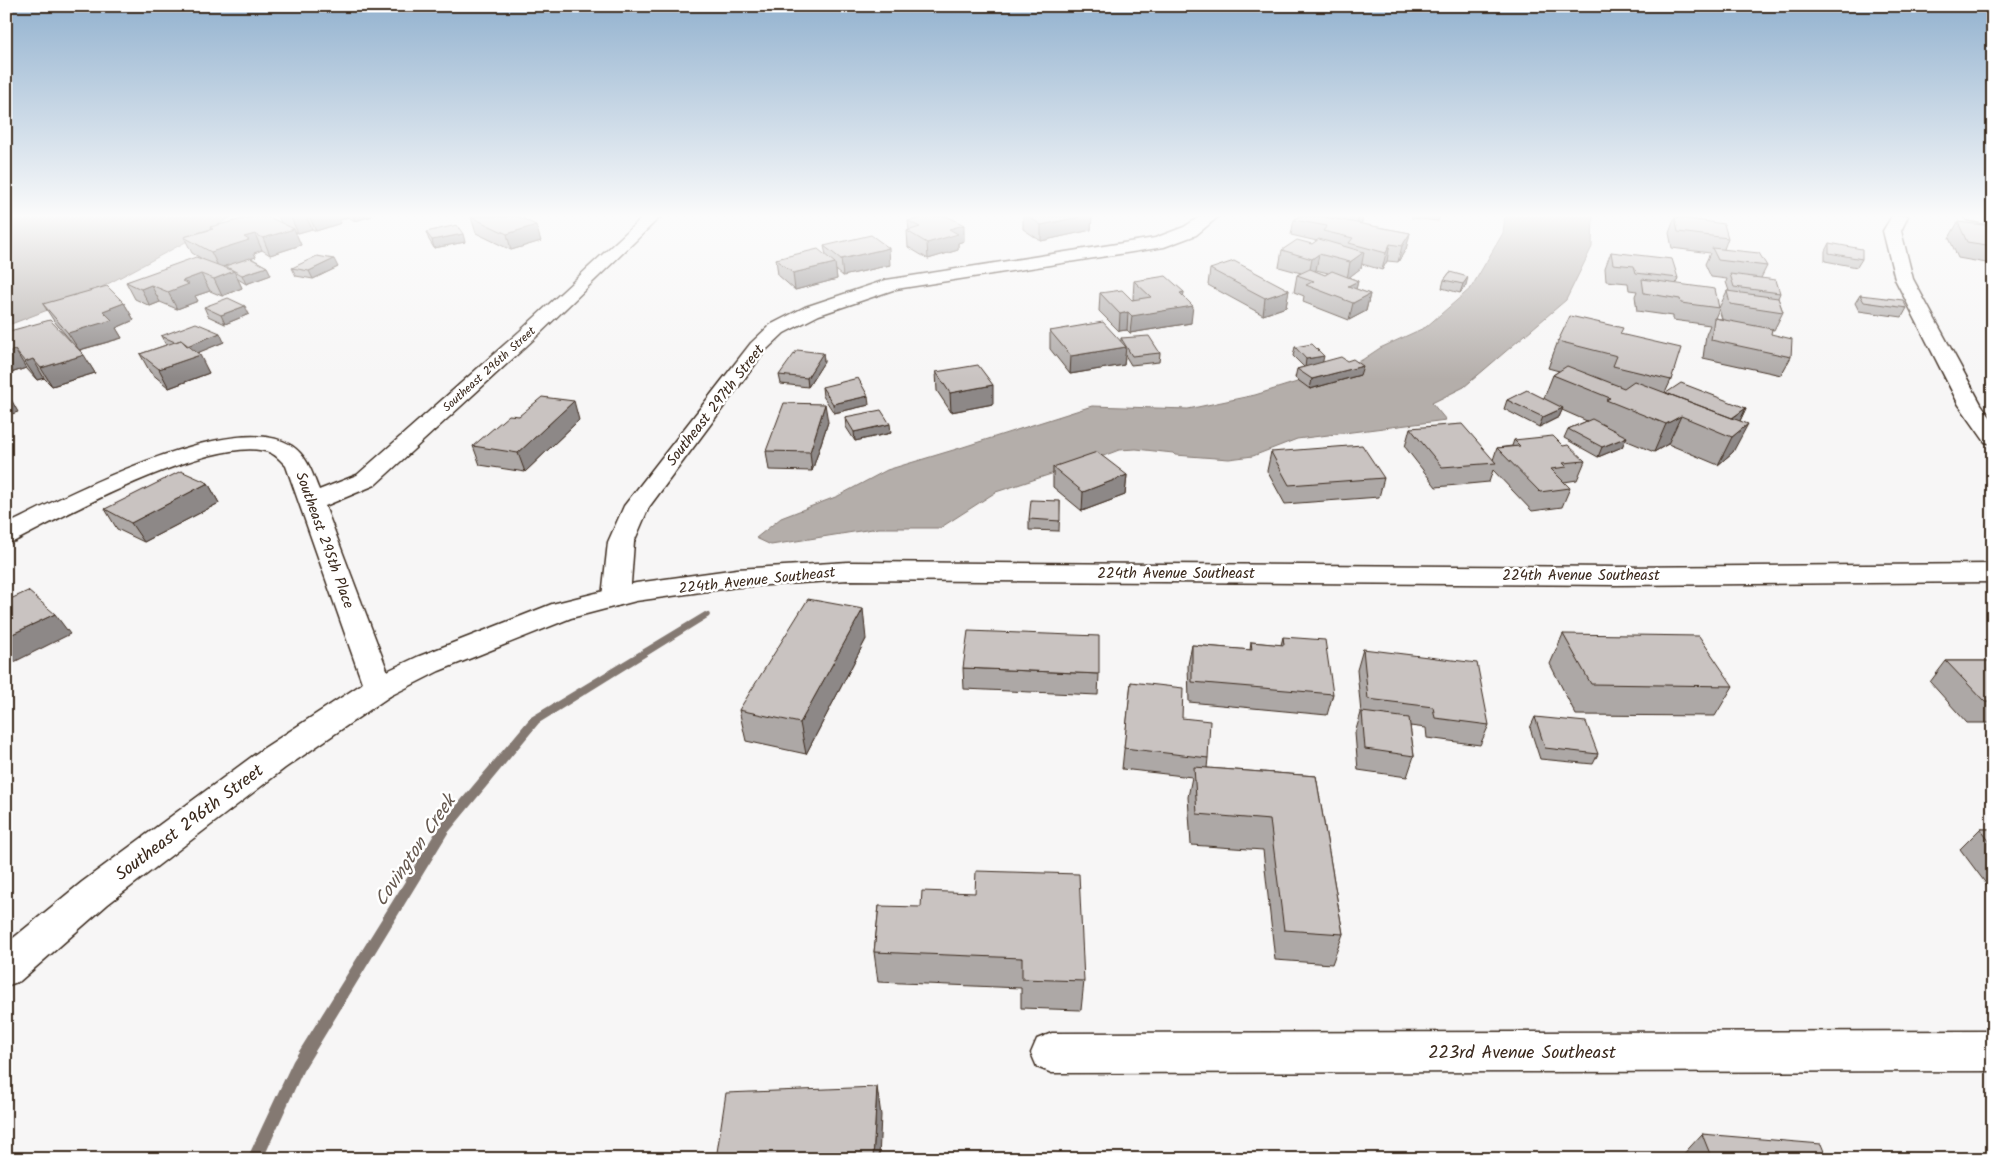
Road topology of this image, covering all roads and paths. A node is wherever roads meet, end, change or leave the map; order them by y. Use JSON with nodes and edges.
{"nodes":[{"id":1,"x":595,"y":270,"type":"edge"},
{"id":2,"x":981,"y":270,"type":"edge"},
{"id":3,"x":1902,"y":270,"type":"edge"},
{"id":4,"x":1993,"y":437,"type":"edge"},
{"id":5,"x":312,"y":502,"type":"junction"},
{"id":6,"x":6,"y":536,"type":"edge"},
{"id":7,"x":1993,"y":573,"type":"edge"},
{"id":8,"x":616,"y":597,"type":"junction"},
{"id":9,"x":379,"y":688,"type":"junction"},
{"id":10,"x":6,"y":968,"type":"edge"},
{"id":11,"x":1052,"y":1052,"type":"dead end"},
{"id":12,"x":1993,"y":1052,"type":"edge"}],
"edges":[{"from":1,"to":5,"type":"street","name":"Southeast 296th Street"},
{"from":2,"to":8,"type":"street","name":"Southeast 297th Street"},
{"from":3,"to":4,"type":"street"},
{"from":5,"to":6,"type":"street","name":"Southeast 295th Place"},
{"from":5,"to":9,"type":"street","name":"Southeast 295th Place"},
{"from":7,"to":8,"type":"street","name":"224th Avenue Southeast"},
{"from":8,"to":9,"type":"street","name":"224th Avenue Southeast"},
{"from":9,"to":10,"type":"street","name":"Southeast 296th Street"},
{"from":11,"to":12,"type":"street","name":"223rd Avenue Southeast"}]}
